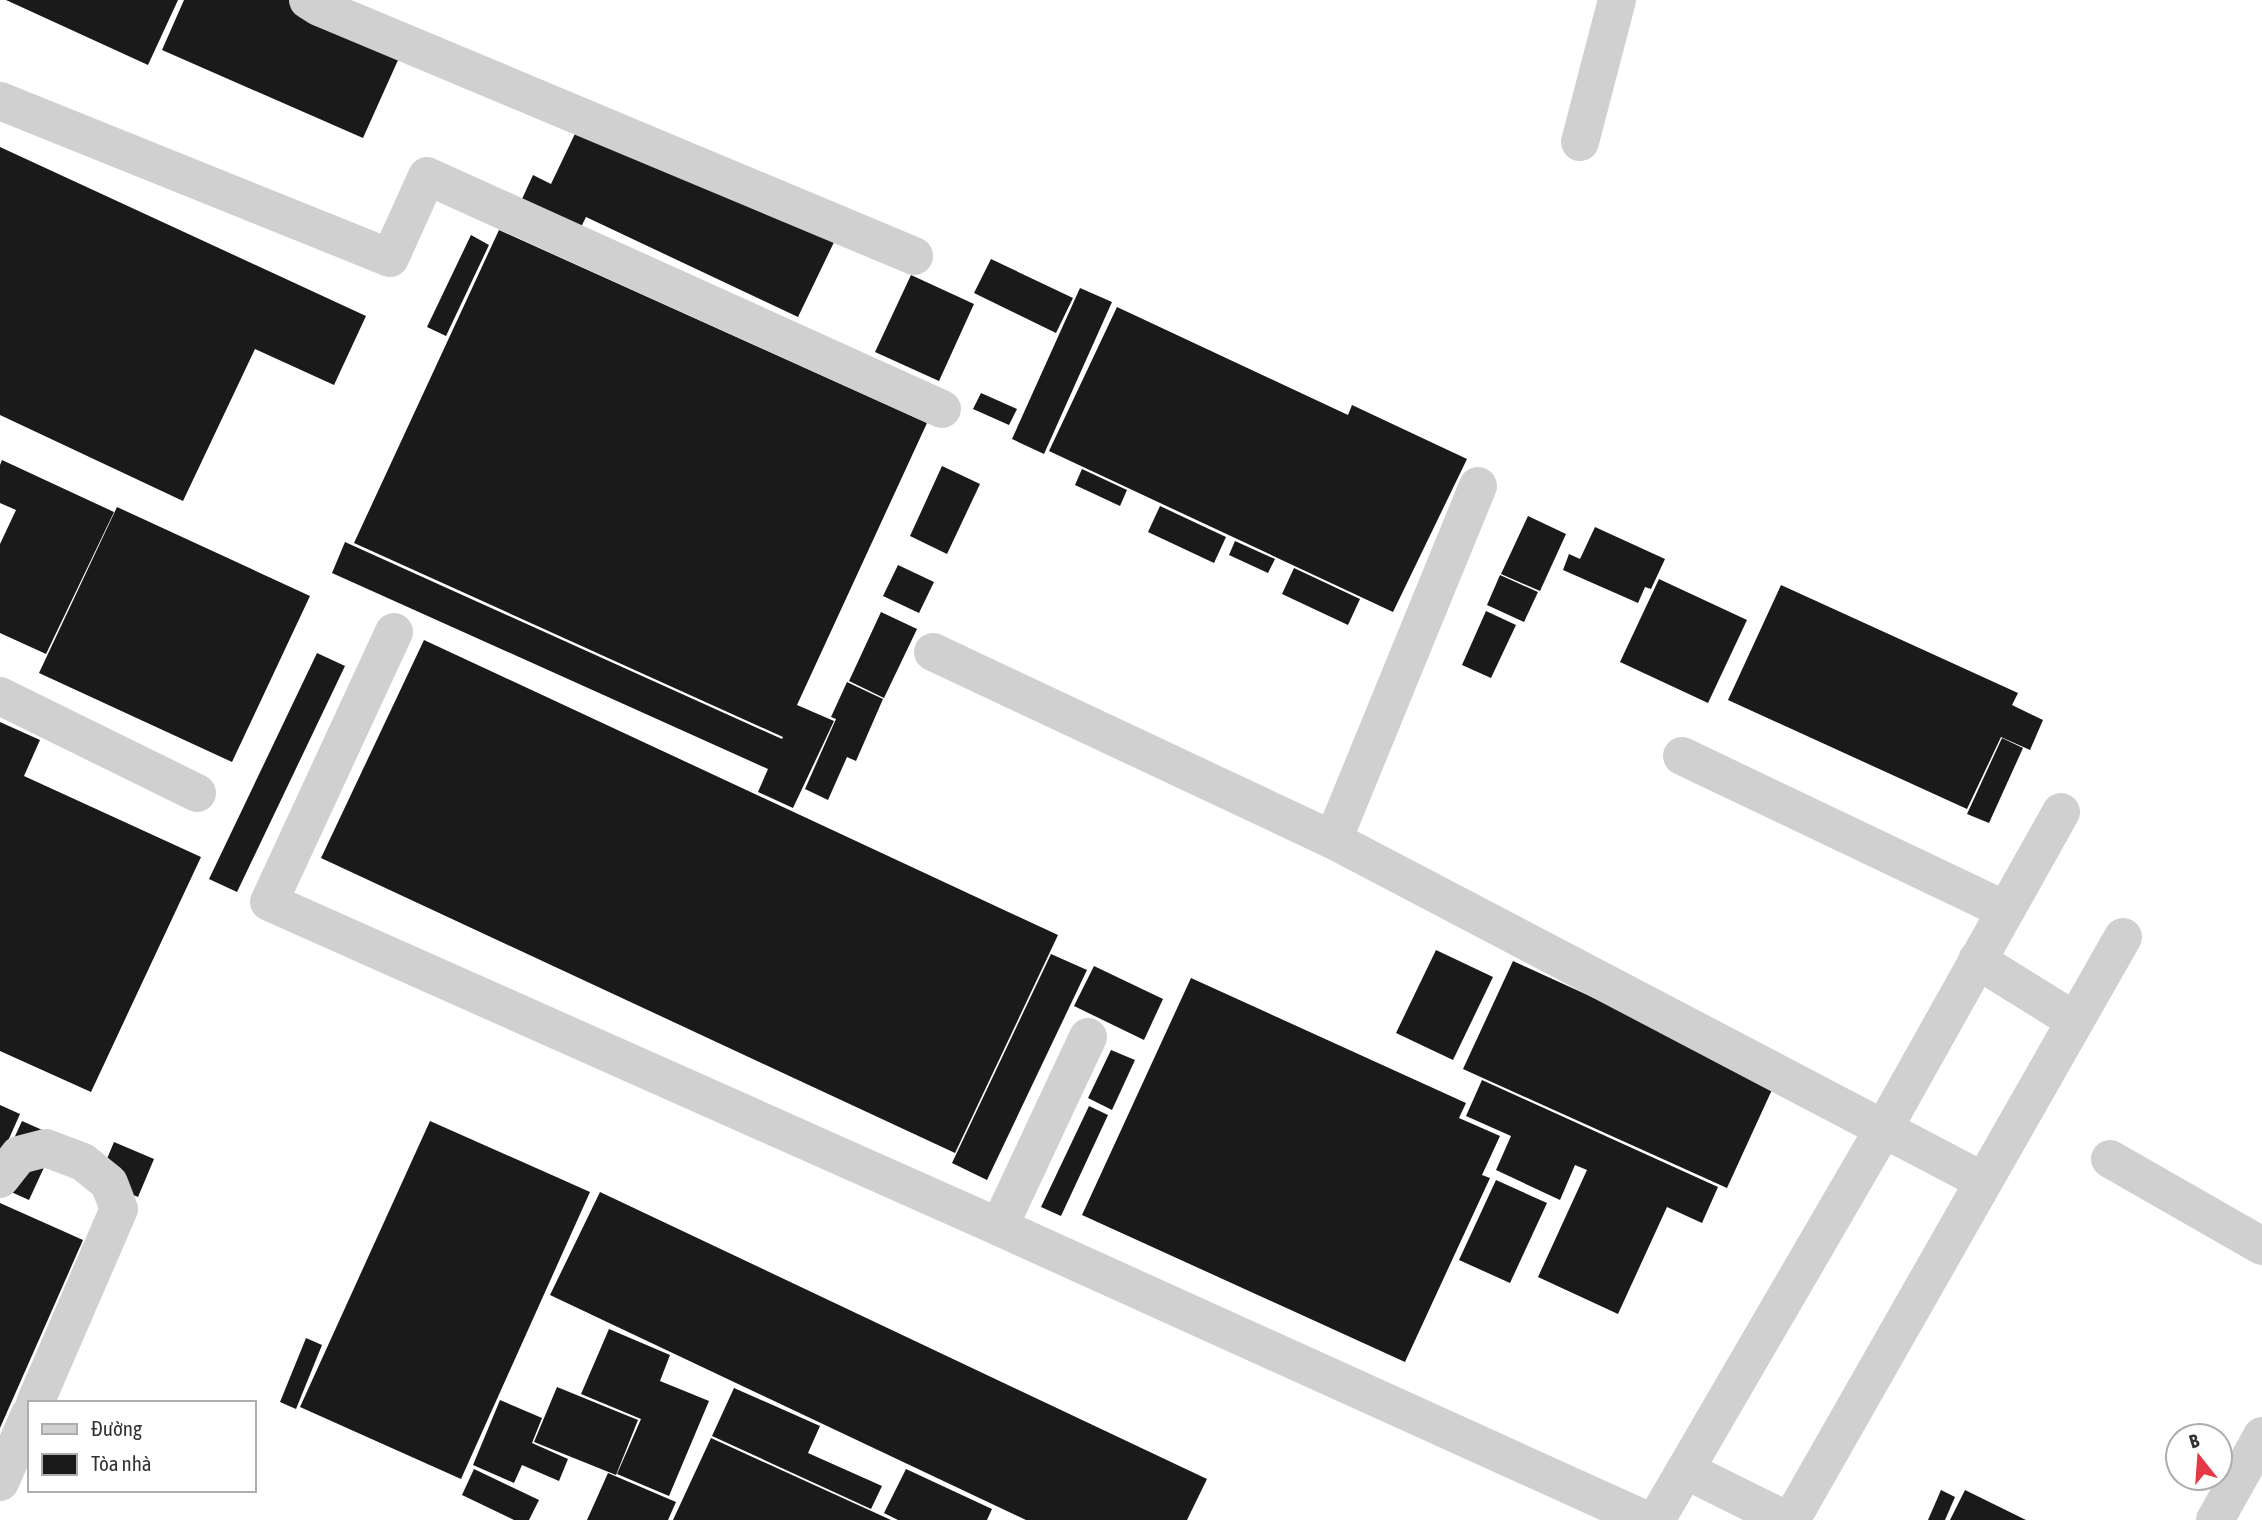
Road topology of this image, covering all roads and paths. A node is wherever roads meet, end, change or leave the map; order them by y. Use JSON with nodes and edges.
{"nodes":[{"id":1,"x":308,"y":0,"type":"edge"},
{"id":2,"x":1617,"y":0,"type":"edge"},
{"id":3,"x":0,"y":101,"type":"edge"},
{"id":4,"x":1580,"y":142,"type":"dead end"},
{"id":5,"x":914,"y":256,"type":"dead end"},
{"id":6,"x":942,"y":409,"type":"dead end"},
{"id":7,"x":1478,"y":486,"type":"dead end"},
{"id":8,"x":394,"y":632,"type":"dead end"},
{"id":9,"x":933,"y":652,"type":"dead end"},
{"id":10,"x":0,"y":696,"type":"edge"},
{"id":11,"x":1682,"y":756,"type":"dead end"},
{"id":12,"x":197,"y":793,"type":"dead end"},
{"id":13,"x":2061,"y":812,"type":"dead end"},
{"id":14,"x":1333,"y":840,"type":"junction"},
{"id":15,"x":2005,"y":910,"type":"junction"},
{"id":16,"x":2123,"y":937,"type":"dead end"},
{"id":17,"x":1977,"y":960,"type":"junction"},
{"id":18,"x":2075,"y":1021,"type":"junction"},
{"id":19,"x":1088,"y":1037,"type":"dead end"},
{"id":20,"x":1884,"y":1128,"type":"junction"},
{"id":21,"x":2109,"y":1159,"type":"dead end"},
{"id":22,"x":0,"y":1179,"type":"edge"},
{"id":23,"x":1983,"y":1181,"type":"junction"},
{"id":24,"x":999,"y":1227,"type":"junction"},
{"id":25,"x":2262,"y":1246,"type":"edge"},
{"id":26,"x":36,"y":1401,"type":"edge"},
{"id":27,"x":28,"y":1419,"type":"edge"},
{"id":28,"x":2262,"y":1436,"type":"edge"},
{"id":29,"x":1685,"y":1470,"type":"junction"},
{"id":30,"x":0,"y":1482,"type":"edge"},
{"id":31,"x":1646,"y":1520,"type":"edge"},
{"id":32,"x":1656,"y":1520,"type":"edge"},
{"id":33,"x":1788,"y":1520,"type":"edge"},
{"id":34,"x":2215,"y":1520,"type":"edge"}],
"edges":[{"from":1,"to":5,"type":"street"},
{"from":2,"to":4,"type":"street"},
{"from":3,"to":6,"type":"street"},
{"from":7,"to":14,"type":"street"},
{"from":8,"to":24,"type":"street"},
{"from":9,"to":14,"type":"street"},
{"from":10,"to":12,"type":"street"},
{"from":11,"to":15,"type":"street"},
{"from":13,"to":15,"type":"street"},
{"from":14,"to":20,"type":"street"},
{"from":15,"to":17,"type":"street"},
{"from":16,"to":18,"type":"street"},
{"from":17,"to":18,"type":"street"},
{"from":17,"to":20,"type":"street"},
{"from":18,"to":23,"type":"street"},
{"from":19,"to":24,"type":"street"},
{"from":20,"to":23,"type":"street"},
{"from":20,"to":29,"type":"street"},
{"from":21,"to":25,"type":"street"},
{"from":22,"to":26,"type":"street"},
{"from":23,"to":33,"type":"street"},
{"from":24,"to":31,"type":"street"},
{"from":27,"to":30,"type":"street"},
{"from":28,"to":34,"type":"street"},
{"from":29,"to":32,"type":"street"},
{"from":29,"to":33,"type":"street"}]}
